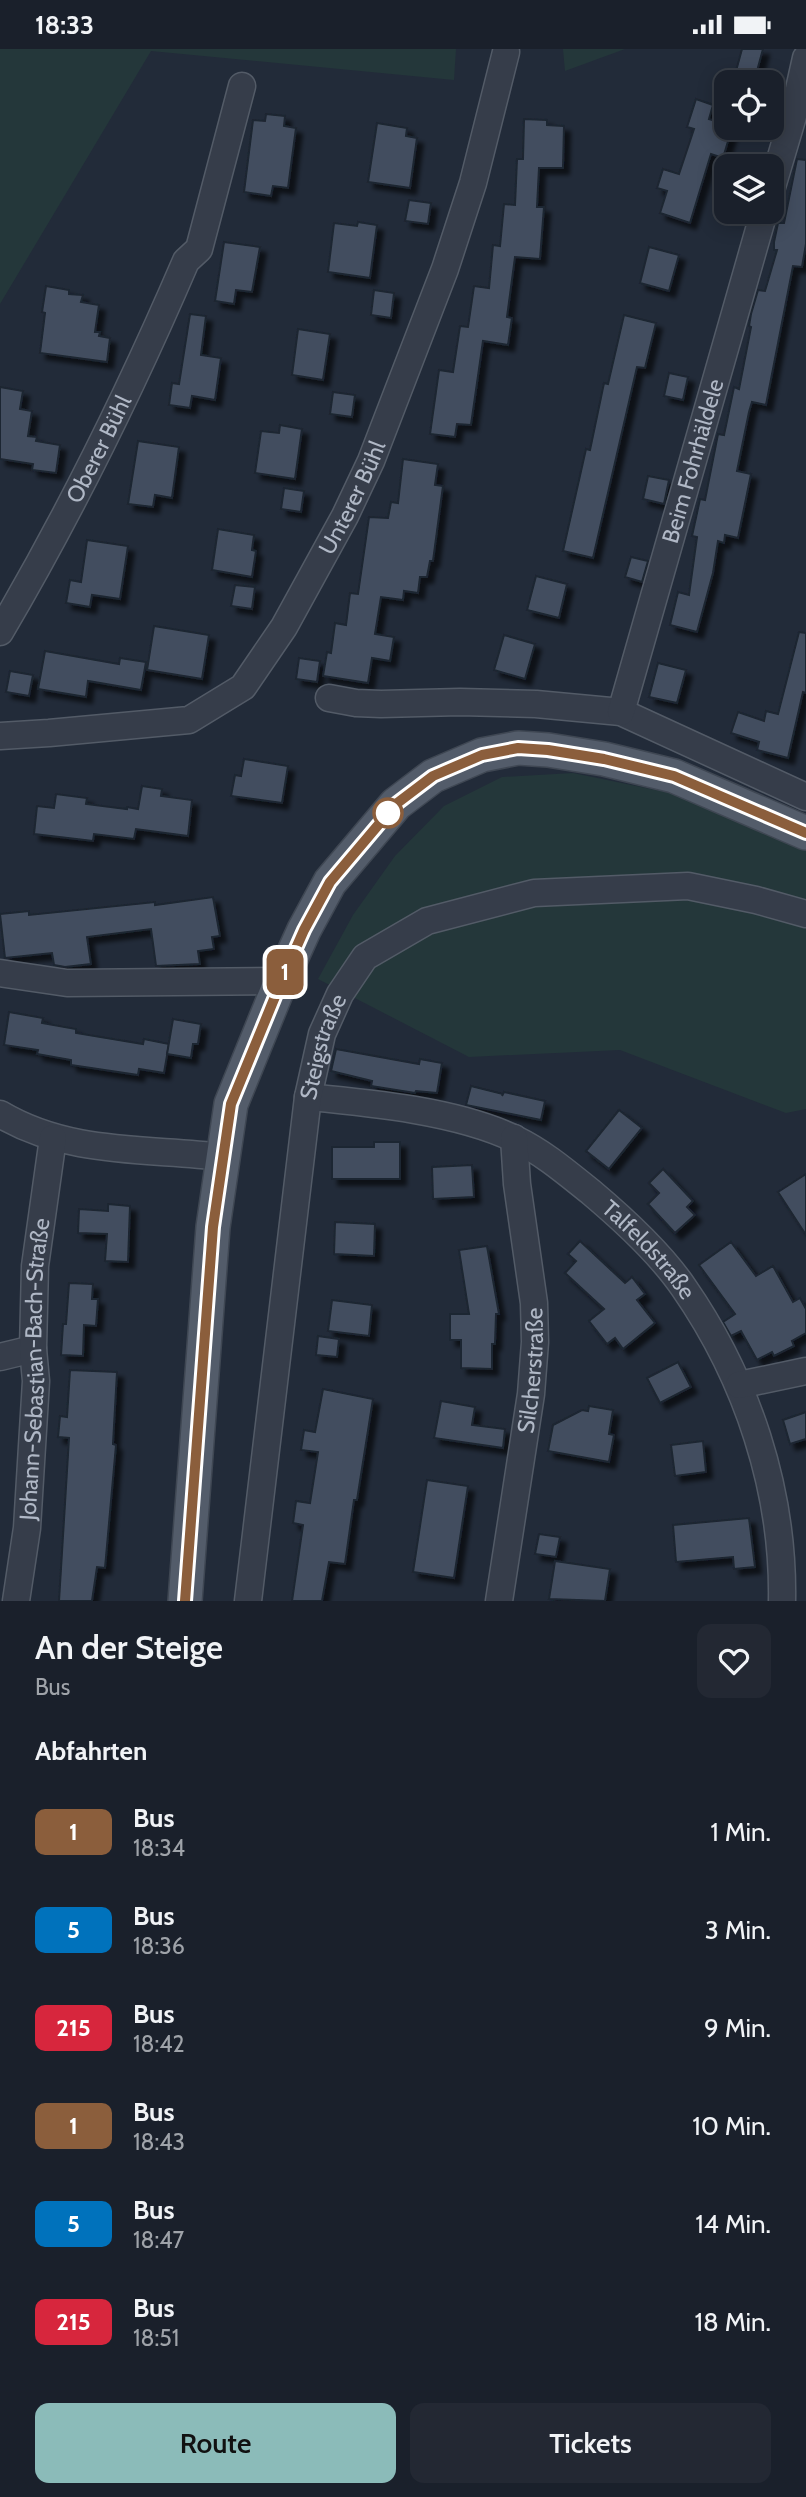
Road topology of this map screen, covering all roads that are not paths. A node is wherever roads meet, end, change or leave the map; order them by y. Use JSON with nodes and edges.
{"nodes":[{"id":1,"x":506,"y":52,"type":"dead end"},
{"id":2,"x":806,"y":58,"type":"edge"},
{"id":3,"x":242,"y":86,"type":"dead end"},
{"id":4,"x":782,"y":154,"type":"edge"},
{"id":5,"x":761,"y":224,"type":"edge"},
{"id":6,"x":0,"y":632,"type":"edge"},
{"id":7,"x":329,"y":698,"type":"dead end"},
{"id":8,"x":621,"y":712,"type":"junction"},
{"id":9,"x":0,"y":736,"type":"edge"},
{"id":10,"x":806,"y":797,"type":"edge"},
{"id":11,"x":806,"y":833,"type":"edge"},
{"id":12,"x":806,"y":914,"type":"edge"},
{"id":13,"x":0,"y":973,"type":"edge"},
{"id":14,"x":281,"y":982,"type":"junction"},
{"id":15,"x":308,"y":1097,"type":"junction"},
{"id":16,"x":0,"y":1114,"type":"edge"},
{"id":17,"x":53,"y":1138,"type":"junction"},
{"id":18,"x":514,"y":1138,"type":"junction"},
{"id":19,"x":222,"y":1157,"type":"junction"},
{"id":20,"x":33,"y":1349,"type":"junction"},
{"id":21,"x":0,"y":1357,"type":"edge"},
{"id":22,"x":806,"y":1371,"type":"edge"},
{"id":23,"x":739,"y":1385,"type":"junction"},
{"id":24,"x":16,"y":1601,"type":"edge"},
{"id":25,"x":185,"y":1601,"type":"edge"},
{"id":26,"x":248,"y":1601,"type":"edge"},
{"id":27,"x":499,"y":1601,"type":"edge"},
{"id":28,"x":782,"y":1601,"type":"edge"}],
"edges":[{"from":1,"to":9,"type":"street","name":"Unterer Bühl"},
{"from":2,"to":4,"type":"street"},
{"from":3,"to":6,"type":"street","name":"Oberer Bühl"},
{"from":5,"to":8,"type":"street","name":"Beim Fohrhäldele"},
{"from":7,"to":8,"type":"street"},
{"from":8,"to":10,"type":"street"},
{"from":11,"to":14,"type":"main road"},
{"from":12,"to":15,"type":"street","name":"Steigstraße"},
{"from":13,"to":14,"type":"street"},
{"from":14,"to":19,"type":"main road"},
{"from":15,"to":18,"type":"street","name":"Talfeldstraße"},
{"from":15,"to":26,"type":"street","name":"Steigstraße"},
{"from":16,"to":17,"type":"street"},
{"from":17,"to":19,"type":"street"},
{"from":17,"to":20,"type":"street","name":"Johann-Sebastian-Bach-Straße"},
{"from":18,"to":23,"type":"street","name":"Talfeldstraße"},
{"from":18,"to":27,"type":"street","name":"Silcherstraße"},
{"from":19,"to":25,"type":"main road"},
{"from":20,"to":21,"type":"street"},
{"from":20,"to":24,"type":"street","name":"Johann-Sebastian-Bach-Straße"},
{"from":22,"to":23,"type":"street"},
{"from":23,"to":28,"type":"street","name":"Talfeldstraße"}]}
